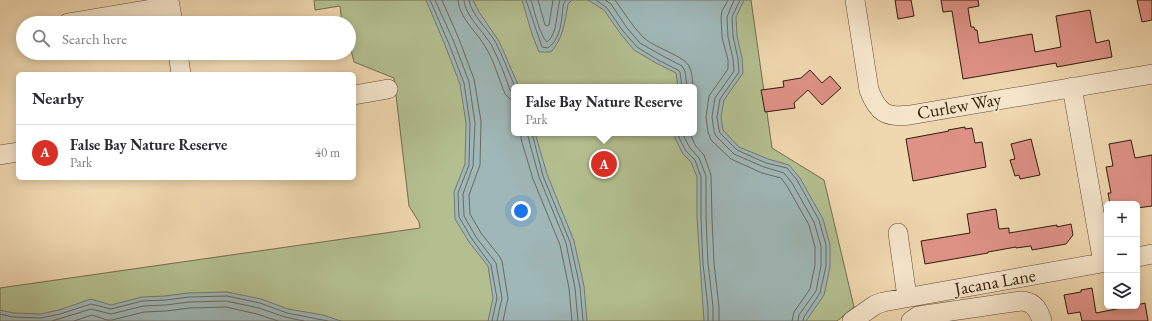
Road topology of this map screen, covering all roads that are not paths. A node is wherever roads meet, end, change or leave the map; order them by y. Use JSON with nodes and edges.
{"nodes":[{"id":1,"x":855,"y":0,"type":"edge"},
{"id":2,"x":170,"y":10,"type":"edge"},
{"id":3,"x":123,"y":16,"type":"edge"},
{"id":4,"x":179,"y":60,"type":"edge"},
{"id":5,"x":181,"y":72,"type":"edge"},
{"id":6,"x":1152,"y":74,"type":"edge"},
{"id":7,"x":1072,"y":87,"type":"junction"},
{"id":8,"x":388,"y":90,"type":"dead end"},
{"id":9,"x":356,"y":95,"type":"edge"},
{"id":10,"x":16,"y":152,"type":"edge"},
{"id":11,"x":0,"y":156,"type":"edge"},
{"id":12,"x":898,"y":233,"type":"dead end"},
{"id":13,"x":1152,"y":254,"type":"edge"},
{"id":14,"x":1140,"y":256,"type":"edge"},
{"id":15,"x":1104,"y":257,"type":"edge"},
{"id":16,"x":1104,"y":262,"type":"edge"},
{"id":17,"x":908,"y":297,"type":"junction"},
{"id":18,"x":852,"y":321,"type":"edge"},
{"id":19,"x":912,"y":321,"type":"edge"},
{"id":20,"x":1042,"y":321,"type":"edge"}],
"edges":[{"from":1,"to":7,"type":"street","name":"Curlew Way"},
{"from":2,"to":3,"type":"street"},
{"from":4,"to":5,"type":"street"},
{"from":6,"to":7,"type":"street","name":"Curlew Way"},
{"from":7,"to":15,"type":"street"},
{"from":8,"to":9,"type":"street"},
{"from":10,"to":11,"type":"street"},
{"from":12,"to":17,"type":"street"},
{"from":13,"to":14,"type":"street"},
{"from":16,"to":17,"type":"street","name":"Jacana Lane"},
{"from":17,"to":18,"type":"street","name":"Jacana Lane"},
{"from":19,"to":20,"type":"street"}]}
